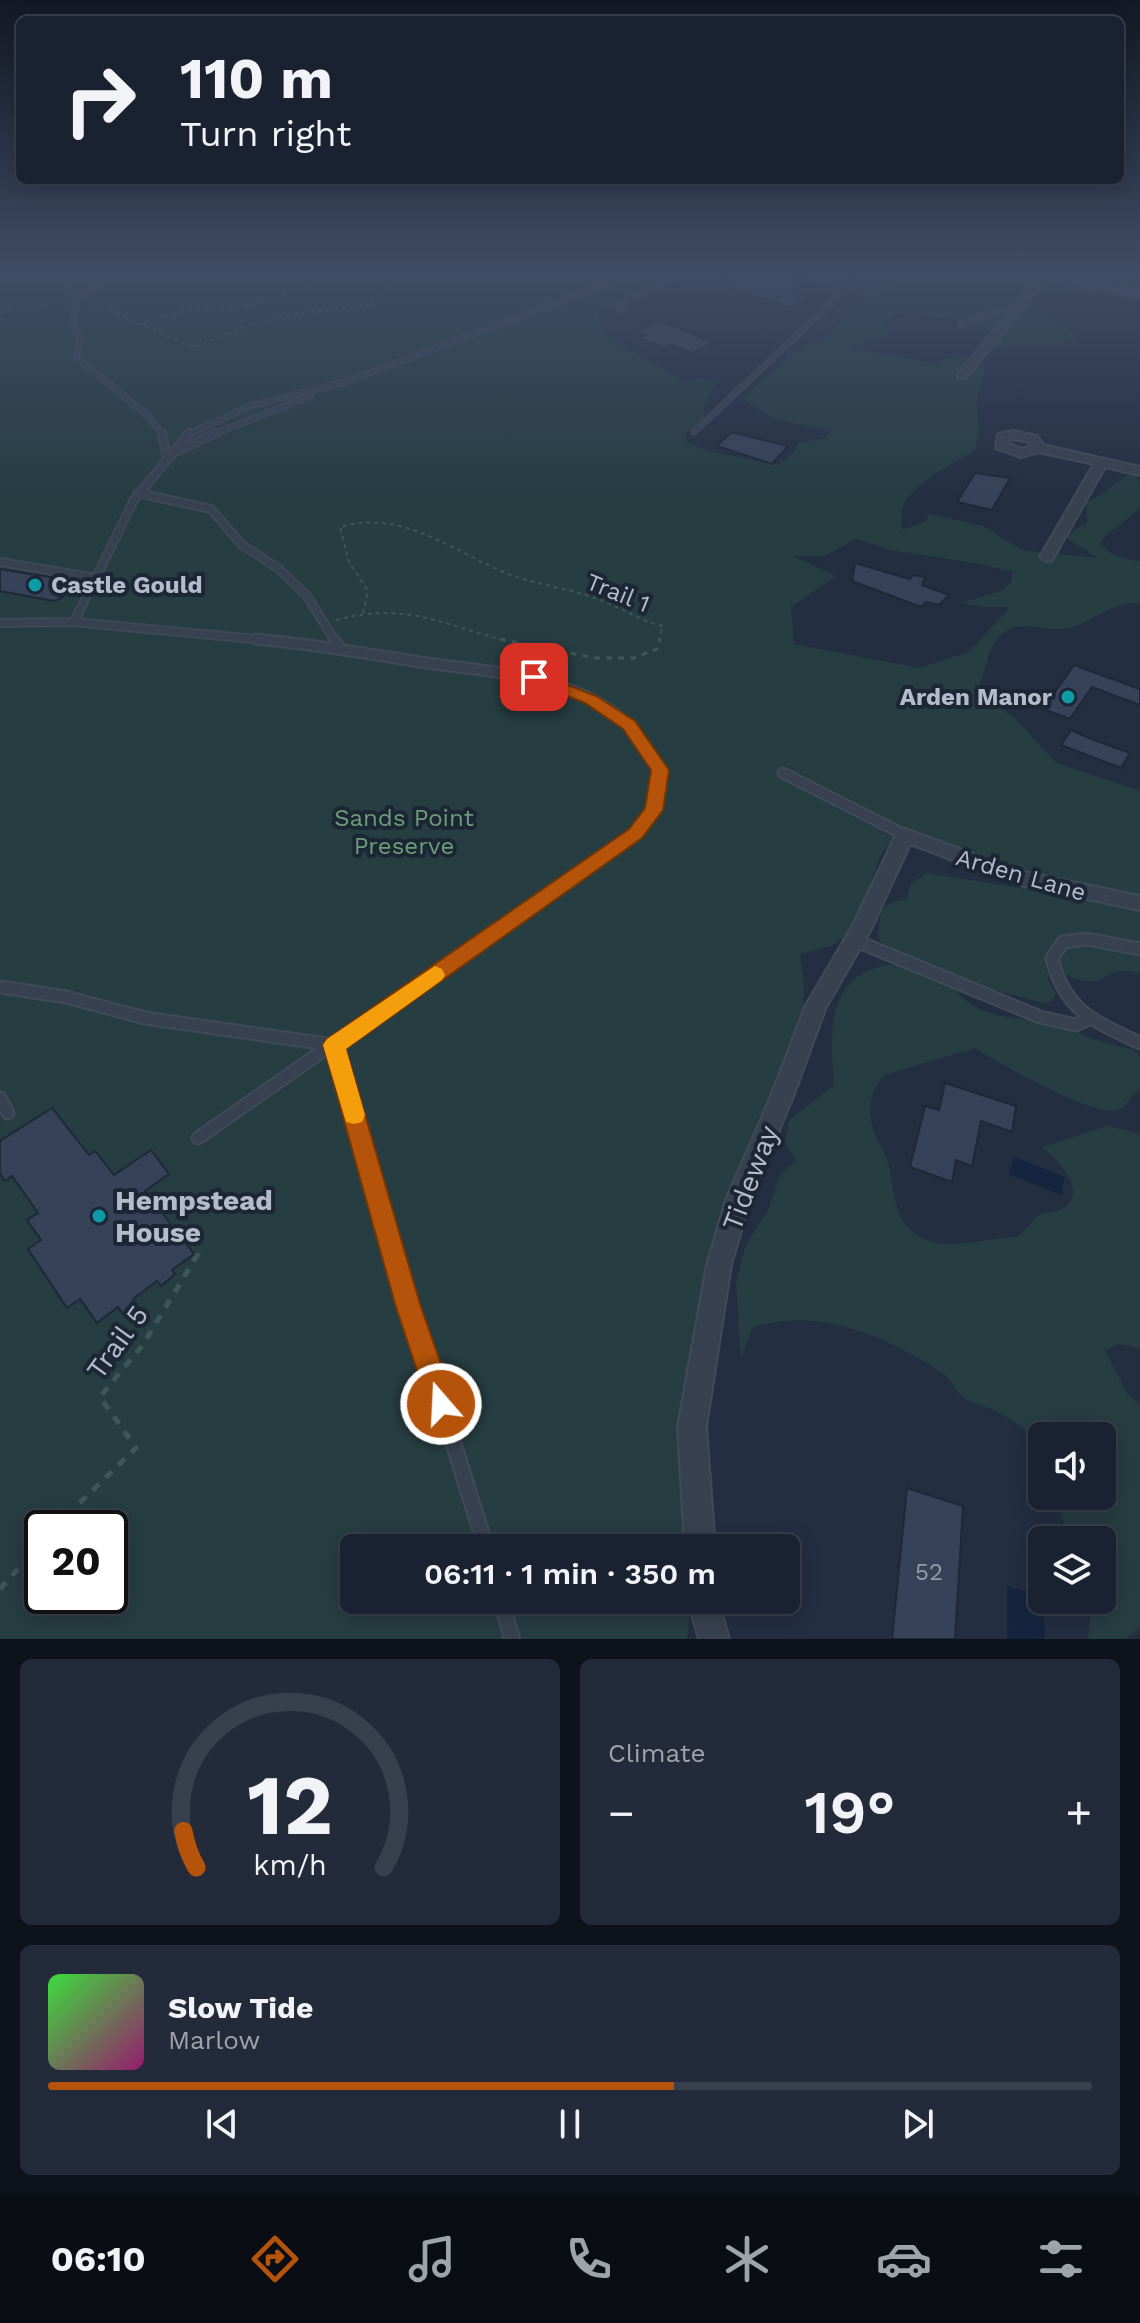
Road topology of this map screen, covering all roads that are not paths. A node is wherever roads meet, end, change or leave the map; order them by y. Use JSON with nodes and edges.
{"nodes":[{"id":1,"x":78,"y":346,"type":"edge"},
{"id":2,"x":439,"y":346,"type":"edge"},
{"id":3,"x":785,"y":346,"type":"edge"},
{"id":4,"x":986,"y":346,"type":"edge"},
{"id":5,"x":962,"y":376,"type":"dead end"},
{"id":6,"x":321,"y":390,"type":"junction"},
{"id":7,"x":694,"y":432,"type":"dead end"},
{"id":8,"x":1039,"y":448,"type":"dead end"},
{"id":9,"x":167,"y":457,"type":"junction"},
{"id":10,"x":1101,"y":463,"type":"junction"},
{"id":11,"x":1140,"y":471,"type":"edge"},
{"id":12,"x":138,"y":493,"type":"junction"},
{"id":13,"x":1047,"y":557,"type":"dead end"},
{"id":14,"x":0,"y":562,"type":"edge"},
{"id":15,"x":96,"y":578,"type":"junction"},
{"id":16,"x":74,"y":622,"type":"junction"},
{"id":17,"x":0,"y":623,"type":"edge"},
{"id":18,"x":340,"y":648,"type":"junction"},
{"id":19,"x":783,"y":773,"type":"dead end"},
{"id":20,"x":905,"y":835,"type":"junction"},
{"id":21,"x":1140,"y":903,"type":"edge"},
{"id":22,"x":854,"y":940,"type":"junction"},
{"id":23,"x":1140,"y":949,"type":"edge"},
{"id":24,"x":0,"y":987,"type":"edge"},
{"id":25,"x":1089,"y":1019,"type":"junction"},
{"id":26,"x":1140,"y":1043,"type":"edge"},
{"id":27,"x":334,"y":1045,"type":"junction"},
{"id":28,"x":0,"y":1098,"type":"edge"},
{"id":29,"x":8,"y":1113,"type":"dead end"},
{"id":30,"x":198,"y":1138,"type":"dead end"},
{"id":31,"x":482,"y":1534,"type":"edge"},
{"id":32,"x":699,"y":1534,"type":"edge"},
{"id":33,"x":505,"y":1614,"type":"edge"},
{"id":34,"x":707,"y":1614,"type":"edge"},
{"id":35,"x":512,"y":1639,"type":"edge"},
{"id":36,"x":714,"y":1639,"type":"edge"}],
"edges":[{"from":1,"to":9,"type":"lane"},
{"from":2,"to":6,"type":"lane"},
{"from":3,"to":7,"type":"lane"},
{"from":4,"to":5,"type":"street"},
{"from":6,"to":9,"type":"lane"},
{"from":6,"to":9,"type":"lane"},
{"from":8,"to":10,"type":"street"},
{"from":9,"to":12,"type":"lane"},
{"from":10,"to":11,"type":"street"},
{"from":10,"to":13,"type":"street"},
{"from":12,"to":15,"type":"lane"},
{"from":12,"to":18,"type":"lane"},
{"from":14,"to":15,"type":"lane"},
{"from":15,"to":16,"type":"lane"},
{"from":16,"to":17,"type":"lane"},
{"from":16,"to":18,"type":"lane"},
{"from":18,"to":27,"type":"lane"},
{"from":19,"to":20,"type":"lane"},
{"from":20,"to":21,"type":"street","name":"Arden Lane"},
{"from":20,"to":22,"type":"street","name":"Tideway"},
{"from":22,"to":25,"type":"lane"},
{"from":22,"to":32,"type":"street","name":"Tideway"},
{"from":23,"to":25,"type":"lane"},
{"from":24,"to":27,"type":"lane"},
{"from":25,"to":26,"type":"lane"},
{"from":27,"to":30,"type":"lane"},
{"from":27,"to":31,"type":"lane"},
{"from":28,"to":29,"type":"lane"},
{"from":33,"to":35,"type":"lane"},
{"from":34,"to":36,"type":"street"}]}
